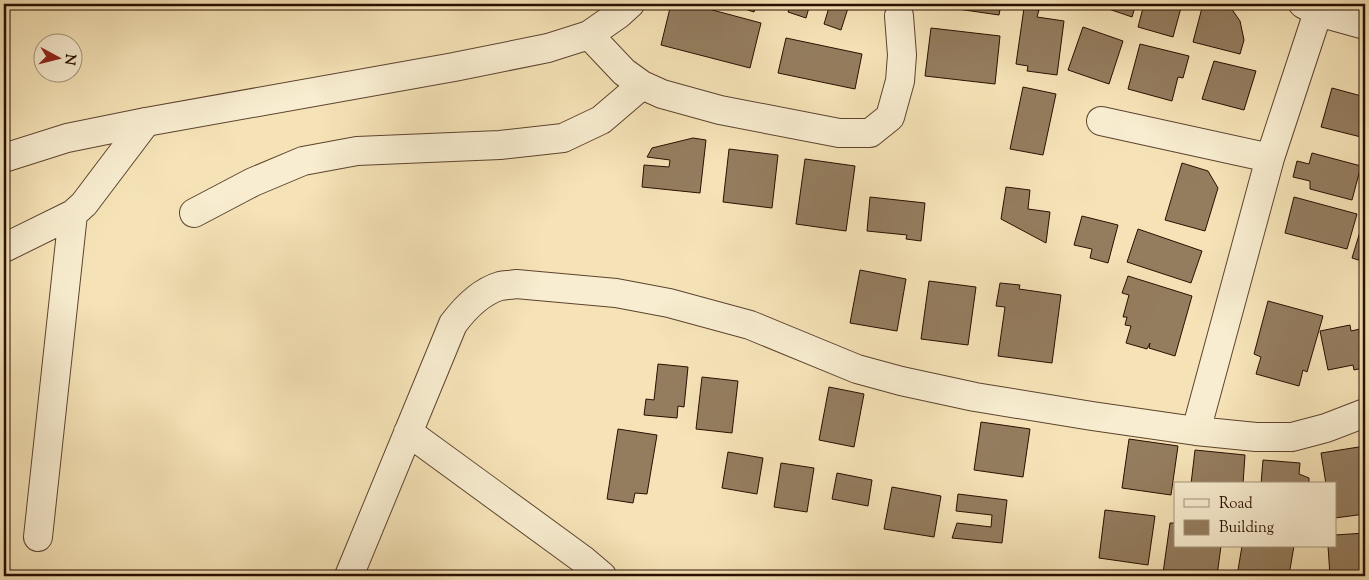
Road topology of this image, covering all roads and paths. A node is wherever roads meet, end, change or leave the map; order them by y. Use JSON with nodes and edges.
{"nodes":[{"id":1,"x":630,"y":4,"type":"edge"},
{"id":2,"x":1311,"y":8,"type":"edge"},
{"id":3,"x":899,"y":16,"type":"dead end"},
{"id":4,"x":1365,"y":25,"type":"edge"},
{"id":5,"x":589,"y":35,"type":"junction"},
{"id":6,"x":642,"y":85,"type":"junction"},
{"id":7,"x":1101,"y":121,"type":"dead end"},
{"id":8,"x":146,"y":122,"type":"junction"},
{"id":9,"x":4,"y":158,"type":"edge"},
{"id":10,"x":1270,"y":158,"type":"junction"},
{"id":11,"x":194,"y":213,"type":"dead end"},
{"id":12,"x":73,"y":214,"type":"junction"},
{"id":13,"x":4,"y":248,"type":"edge"},
{"id":14,"x":1365,"y":413,"type":"edge"},
{"id":15,"x":1196,"y":431,"type":"junction"},
{"id":16,"x":408,"y":432,"type":"junction"},
{"id":17,"x":38,"y":537,"type":"dead end"},
{"id":18,"x":587,"y":570,"type":"edge"},
{"id":19,"x":349,"y":576,"type":"edge"}],
"edges":[{"from":1,"to":5,"type":"street"},
{"from":2,"to":4,"type":"street"},
{"from":2,"to":10,"type":"street"},
{"from":3,"to":6,"type":"street"},
{"from":5,"to":6,"type":"street"},
{"from":5,"to":8,"type":"street"},
{"from":6,"to":11,"type":"street"},
{"from":7,"to":10,"type":"street"},
{"from":8,"to":9,"type":"street"},
{"from":8,"to":12,"type":"street"},
{"from":10,"to":15,"type":"street"},
{"from":12,"to":13,"type":"street"},
{"from":12,"to":17,"type":"street"},
{"from":14,"to":15,"type":"street"},
{"from":15,"to":16,"type":"street"},
{"from":16,"to":18,"type":"street"},
{"from":16,"to":19,"type":"street"}]}
